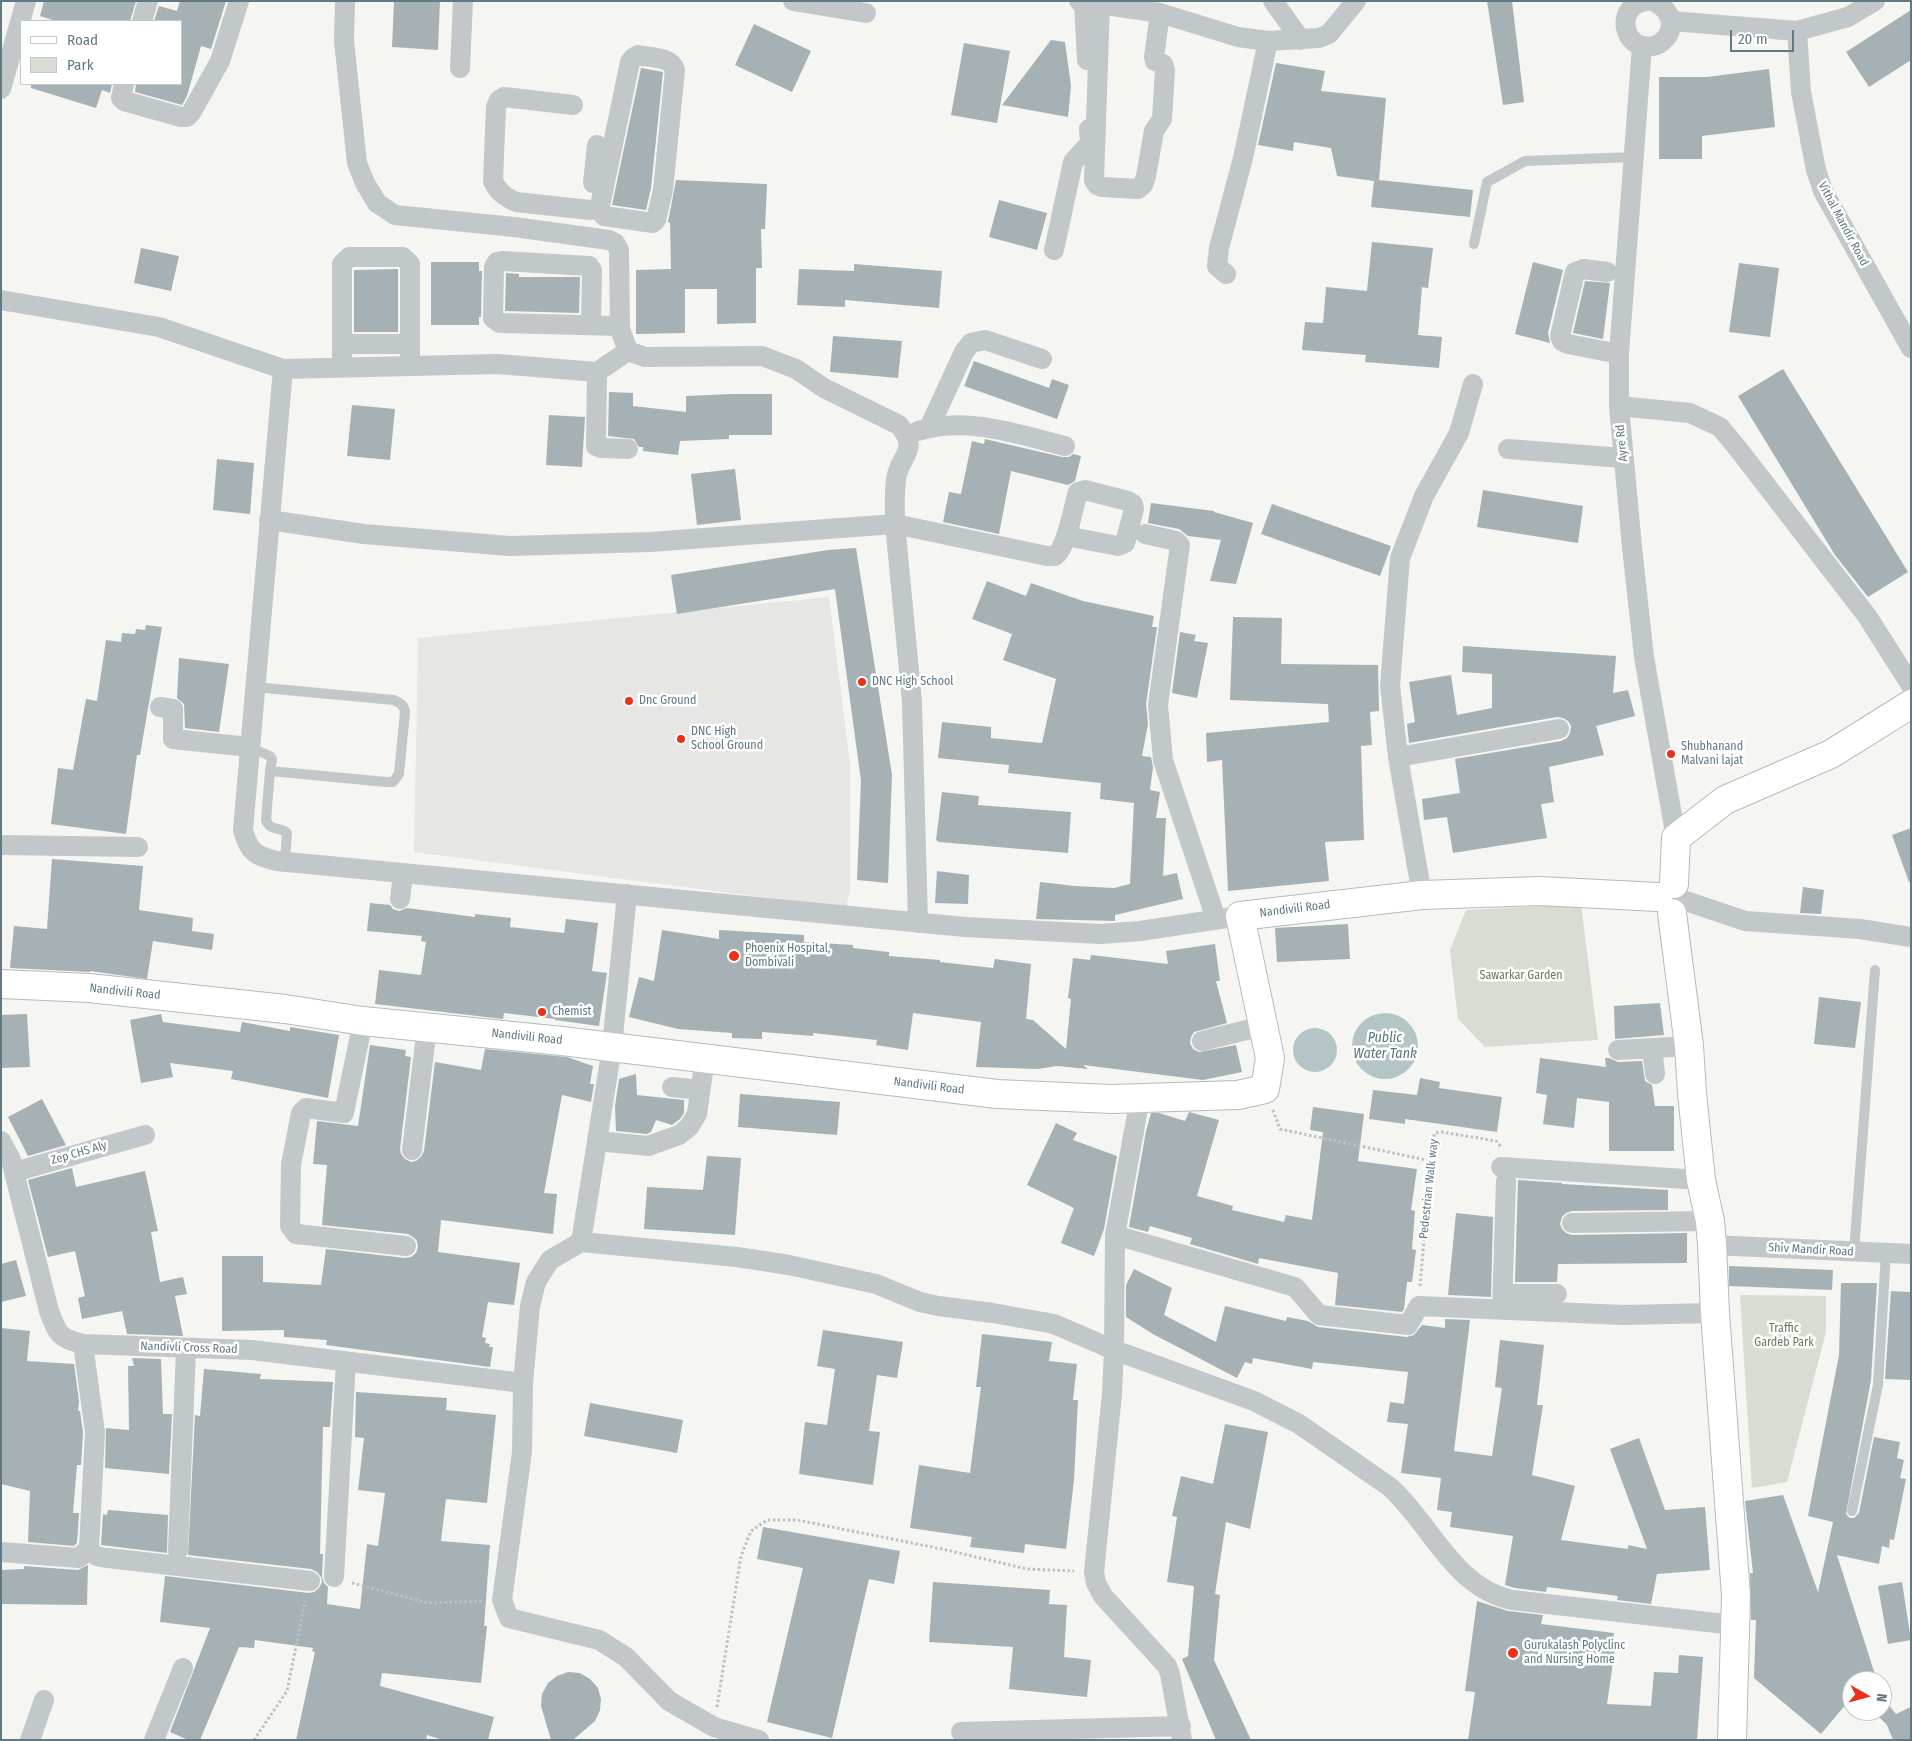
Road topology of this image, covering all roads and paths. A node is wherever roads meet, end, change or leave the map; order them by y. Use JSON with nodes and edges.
{"nodes":[{"id":1,"x":26,"y":1,"type":"edge"},
{"id":2,"x":148,"y":1,"type":"edge"},
{"id":3,"x":239,"y":1,"type":"edge"},
{"id":4,"x":345,"y":1,"type":"edge"},
{"id":5,"x":463,"y":1,"type":"edge"},
{"id":6,"x":793,"y":1,"type":"edge"},
{"id":7,"x":1273,"y":1,"type":"edge"},
{"id":8,"x":1356,"y":1,"type":"edge"},
{"id":9,"x":1874,"y":1,"type":"edge"},
{"id":10,"x":1642,"y":2,"type":"edge"},
{"id":11,"x":1088,"y":3,"type":"edge"},
{"id":12,"x":866,"y":13,"type":"dead end"},
{"id":13,"x":1160,"y":13,"type":"junction"},
{"id":14,"x":21,"y":20,"type":"edge"},
{"id":15,"x":142,"y":20,"type":"edge"},
{"id":16,"x":1671,"y":21,"type":"junction"},
{"id":17,"x":20,"y":22,"type":"edge"},
{"id":18,"x":1797,"y":31,"type":"junction"},
{"id":19,"x":1301,"y":40,"type":"junction"},
{"id":20,"x":1268,"y":41,"type":"junction"},
{"id":21,"x":1642,"y":46,"type":"junction"},
{"id":22,"x":460,"y":68,"type":"dead end"},
{"id":23,"x":124,"y":85,"type":"edge"},
{"id":24,"x":1,"y":89,"type":"edge"},
{"id":25,"x":573,"y":105,"type":"dead end"},
{"id":26,"x":597,"y":145,"type":"dead end"},
{"id":27,"x":1635,"y":157,"type":"junction"},
{"id":28,"x":516,"y":202,"type":"junction"},
{"id":29,"x":590,"y":210,"type":"junction"},
{"id":30,"x":613,"y":218,"type":"junction"},
{"id":31,"x":514,"y":227,"type":"junction"},
{"id":32,"x":586,"y":236,"type":"junction"},
{"id":33,"x":609,"y":240,"type":"junction"},
{"id":34,"x":1474,"y":244,"type":"dead end"},
{"id":35,"x":1054,"y":250,"type":"dead end"},
{"id":36,"x":1607,"y":272,"type":"dead end"},
{"id":37,"x":1226,"y":274,"type":"dead end"},
{"id":38,"x":592,"y":275,"type":"junction"},
{"id":39,"x":620,"y":275,"type":"junction"},
{"id":40,"x":1,"y":300,"type":"edge"},
{"id":41,"x":591,"y":325,"type":"junction"},
{"id":42,"x":620,"y":326,"type":"junction"},
{"id":43,"x":342,"y":344,"type":"junction"},
{"id":44,"x":410,"y":344,"type":"junction"},
{"id":45,"x":1911,"y":348,"type":"edge"},
{"id":46,"x":628,"y":351,"type":"junction"},
{"id":47,"x":1619,"y":354,"type":"junction"},
{"id":48,"x":1042,"y":359,"type":"dead end"},
{"id":49,"x":410,"y":365,"type":"junction"},
{"id":50,"x":342,"y":367,"type":"junction"},
{"id":51,"x":282,"y":369,"type":"junction"},
{"id":52,"x":598,"y":372,"type":"junction"},
{"id":53,"x":1473,"y":384,"type":"dead end"},
{"id":54,"x":1619,"y":406,"type":"junction"},
{"id":55,"x":929,"y":428,"type":"junction"},
{"id":56,"x":907,"y":435,"type":"junction"},
{"id":57,"x":1065,"y":446,"type":"dead end"},
{"id":58,"x":628,"y":449,"type":"dead end"},
{"id":59,"x":1508,"y":449,"type":"dead end"},
{"id":60,"x":1623,"y":458,"type":"junction"},
{"id":61,"x":269,"y":520,"type":"junction"},
{"id":62,"x":895,"y":524,"type":"junction"},
{"id":63,"x":1145,"y":534,"type":"dead end"},
{"id":64,"x":1066,"y":536,"type":"dead end"},
{"id":65,"x":1911,"y":685,"type":"edge"},
{"id":66,"x":254,"y":687,"type":"junction"},
{"id":67,"x":1911,"y":704,"type":"edge"},
{"id":68,"x":160,"y":707,"type":"dead end"},
{"id":69,"x":1559,"y":728,"type":"dead end"},
{"id":70,"x":248,"y":746,"type":"junction"},
{"id":71,"x":1398,"y":757,"type":"junction"},
{"id":72,"x":270,"y":771,"type":"junction"},
{"id":73,"x":1676,"y":838,"type":"junction"},
{"id":74,"x":1,"y":845,"type":"edge"},
{"id":75,"x":138,"y":846,"type":"dead end"},
{"id":76,"x":285,"y":862,"type":"junction"},
{"id":77,"x":403,"y":873,"type":"junction"},
{"id":78,"x":627,"y":894,"type":"junction"},
{"id":79,"x":1422,"y":895,"type":"junction"},
{"id":80,"x":401,"y":899,"type":"dead end"},
{"id":81,"x":1673,"y":899,"type":"junction"},
{"id":82,"x":1228,"y":917,"type":"junction"},
{"id":83,"x":918,"y":923,"type":"junction"},
{"id":84,"x":1911,"y":936,"type":"edge"},
{"id":85,"x":1875,"y":970,"type":"dead end"},
{"id":86,"x":1,"y":984,"type":"edge"},
{"id":87,"x":363,"y":1021,"type":"junction"},
{"id":88,"x":1263,"y":1026,"type":"junction"},
{"id":89,"x":427,"y":1027,"type":"junction"},
{"id":90,"x":1202,"y":1041,"type":"dead end"},
{"id":91,"x":1689,"y":1046,"type":"junction"},
{"id":92,"x":612,"y":1047,"type":"junction"},
{"id":93,"x":1652,"y":1048,"type":"junction"},
{"id":94,"x":1618,"y":1050,"type":"dead end"},
{"id":95,"x":705,"y":1058,"type":"junction"},
{"id":96,"x":1655,"y":1074,"type":"dead end"},
{"id":97,"x":672,"y":1087,"type":"dead end"},
{"id":98,"x":1265,"y":1089,"type":"junction"},
{"id":99,"x":700,"y":1090,"type":"junction"},
{"id":100,"x":1140,"y":1098,"type":"junction"},
{"id":101,"x":145,"y":1135,"type":"dead end"},
{"id":102,"x":1,"y":1141,"type":"edge"},
{"id":103,"x":597,"y":1141,"type":"junction"},
{"id":104,"x":412,"y":1150,"type":"dead end"},
{"id":105,"x":1431,"y":1161,"type":"junction"},
{"id":106,"x":14,"y":1172,"type":"junction"},
{"id":107,"x":1504,"y":1174,"type":"junction"},
{"id":108,"x":1701,"y":1180,"type":"junction"},
{"id":109,"x":1572,"y":1223,"type":"dead end"},
{"id":110,"x":1711,"y":1233,"type":"junction"},
{"id":111,"x":1115,"y":1235,"type":"junction"},
{"id":112,"x":581,"y":1242,"type":"junction"},
{"id":113,"x":406,"y":1246,"type":"dead end"},
{"id":114,"x":1854,"y":1252,"type":"junction"},
{"id":115,"x":1886,"y":1253,"type":"junction"},
{"id":116,"x":1911,"y":1254,"type":"edge"},
{"id":117,"x":1557,"y":1294,"type":"dead end"},
{"id":118,"x":1502,"y":1302,"type":"junction"},
{"id":119,"x":1419,"y":1306,"type":"junction"},
{"id":120,"x":1715,"y":1313,"type":"junction"},
{"id":121,"x":83,"y":1344,"type":"junction"},
{"id":122,"x":186,"y":1349,"type":"junction"},
{"id":123,"x":1114,"y":1350,"type":"junction"},
{"id":124,"x":346,"y":1361,"type":"junction"},
{"id":125,"x":523,"y":1383,"type":"junction"},
{"id":126,"x":1852,"y":1511,"type":"dead end"},
{"id":127,"x":89,"y":1548,"type":"junction"},
{"id":128,"x":178,"y":1550,"type":"dead end"},
{"id":129,"x":1,"y":1552,"type":"edge"},
{"id":130,"x":1094,"y":1572,"type":"junction"},
{"id":131,"x":334,"y":1577,"type":"joint"},
{"id":132,"x":310,"y":1582,"type":"joint"},
{"id":133,"x":502,"y":1600,"type":"junction"},
{"id":134,"x":1734,"y":1625,"type":"junction"},
{"id":135,"x":183,"y":1668,"type":"dead end"},
{"id":136,"x":44,"y":1700,"type":"dead end"},
{"id":137,"x":714,"y":1727,"type":"junction"},
{"id":138,"x":961,"y":1732,"type":"dead end"},
{"id":139,"x":1181,"y":1733,"type":"edge"},
{"id":140,"x":30,"y":1740,"type":"edge"},
{"id":141,"x":154,"y":1740,"type":"edge"},
{"id":142,"x":254,"y":1740,"type":"edge"},
{"id":143,"x":759,"y":1740,"type":"edge"},
{"id":144,"x":1732,"y":1740,"type":"edge"}],
"edges":[{"from":1,"to":14,"type":"street"},
{"from":2,"to":15,"type":"street"},
{"from":3,"to":23,"type":"street"},
{"from":4,"to":31,"type":"street"},
{"from":5,"to":22,"type":"street"},
{"from":6,"to":12,"type":"street"},
{"from":7,"to":19,"type":"street"},
{"from":8,"to":19,"type":"street"},
{"from":9,"to":18,"type":"street"},
{"from":10,"to":16,"type":"street"},
{"from":10,"to":21,"type":"street"},
{"from":11,"to":13,"type":"street"},
{"from":11,"to":13,"type":"street"},
{"from":11,"to":35,"type":"street"},
{"from":13,"to":20,"type":"street"},
{"from":16,"to":18,"type":"street"},
{"from":16,"to":21,"type":"street"},
{"from":17,"to":24,"type":"street"},
{"from":18,"to":45,"type":"street","name":"Vithal Mandir Road"},
{"from":19,"to":20,"type":"street"},
{"from":20,"to":37,"type":"street"},
{"from":21,"to":27,"type":"street","name":"Ayre Rd"},
{"from":25,"to":28,"type":"street"},
{"from":26,"to":29,"type":"street"},
{"from":27,"to":34,"type":"lane"},
{"from":27,"to":47,"type":"street","name":"Ayre Rd"},
{"from":28,"to":29,"type":"street"},
{"from":28,"to":31,"type":"street"},
{"from":29,"to":32,"type":"street"},
{"from":30,"to":30,"type":"street"},
{"from":30,"to":33,"type":"street"},
{"from":31,"to":32,"type":"street"},
{"from":32,"to":33,"type":"street"},
{"from":33,"to":39,"type":"street"},
{"from":36,"to":47,"type":"street"},
{"from":38,"to":39,"type":"street"},
{"from":38,"to":41,"type":"street"},
{"from":38,"to":41,"type":"street"},
{"from":39,"to":42,"type":"street"},
{"from":40,"to":51,"type":"street"},
{"from":41,"to":42,"type":"street"},
{"from":42,"to":46,"type":"street"},
{"from":43,"to":44,"type":"street"},
{"from":43,"to":44,"type":"street"},
{"from":43,"to":50,"type":"street"},
{"from":44,"to":49,"type":"street"},
{"from":46,"to":52,"type":"street"},
{"from":46,"to":56,"type":"street"},
{"from":47,"to":54,"type":"street","name":"Ayre Rd"},
{"from":48,"to":55,"type":"street"},
{"from":49,"to":50,"type":"street"},
{"from":49,"to":52,"type":"street"},
{"from":50,"to":51,"type":"street"},
{"from":51,"to":61,"type":"street"},
{"from":52,"to":58,"type":"street"},
{"from":53,"to":71,"type":"street"},
{"from":54,"to":60,"type":"street","name":"Ayre Rd"},
{"from":54,"to":65,"type":"street"},
{"from":55,"to":56,"type":"street"},
{"from":55,"to":57,"type":"street"},
{"from":56,"to":62,"type":"street"},
{"from":59,"to":60,"type":"street"},
{"from":60,"to":73,"type":"street","name":"Ayre Rd"},
{"from":61,"to":62,"type":"street"},
{"from":61,"to":66,"type":"street"},
{"from":62,"to":64,"type":"street"},
{"from":62,"to":83,"type":"street"},
{"from":63,"to":82,"type":"street"},
{"from":66,"to":70,"type":"street"},
{"from":66,"to":72,"type":"lane"},
{"from":67,"to":73,"type":"street"},
{"from":68,"to":70,"type":"street"},
{"from":69,"to":71,"type":"street"},
{"from":70,"to":72,"type":"lane"},
{"from":70,"to":76,"type":"street"},
{"from":71,"to":79,"type":"street"},
{"from":72,"to":76,"type":"lane"},
{"from":73,"to":81,"type":"street"},
{"from":74,"to":75,"type":"street"},
{"from":76,"to":77,"type":"street"},
{"from":77,"to":78,"type":"street"},
{"from":77,"to":80,"type":"street"},
{"from":78,"to":83,"type":"street"},
{"from":78,"to":92,"type":"street"},
{"from":79,"to":81,"type":"street","name":"Nandivili Road"},
{"from":79,"to":82,"type":"street","name":"Nandivili Road"},
{"from":81,"to":84,"type":"street"},
{"from":81,"to":91,"type":"street"},
{"from":82,"to":83,"type":"street"},
{"from":82,"to":88,"type":"street"},
{"from":85,"to":114,"type":"lane"},
{"from":86,"to":87,"type":"street","name":"Nandivili Road"},
{"from":87,"to":89,"type":"street","name":"Nandivili Road"},
{"from":87,"to":113,"type":"street"},
{"from":88,"to":90,"type":"street"},
{"from":88,"to":98,"type":"street"},
{"from":89,"to":92,"type":"street","name":"Nandivili Road"},
{"from":89,"to":104,"type":"street"},
{"from":91,"to":93,"type":"street"},
{"from":91,"to":108,"type":"street"},
{"from":92,"to":95,"type":"street","name":"Nandivili Road"},
{"from":92,"to":103,"type":"street"},
{"from":93,"to":94,"type":"street"},
{"from":93,"to":96,"type":"street"},
{"from":95,"to":99,"type":"street"},
{"from":95,"to":100,"type":"street","name":"Nandivili Road"},
{"from":97,"to":99,"type":"street"},
{"from":98,"to":100,"type":"street","name":"Nandivili Road"},
{"from":98,"to":105,"type":"path"},
{"from":99,"to":103,"type":"street"},
{"from":100,"to":111,"type":"street"},
{"from":101,"to":106,"type":"street","name":"Zep CHS Aly"},
{"from":102,"to":106,"type":"street","name":"Nandivli Cross Road"},
{"from":103,"to":112,"type":"street"},
{"from":105,"to":107,"type":"path","name":"Pedestrian Walk way"},
{"from":105,"to":119,"type":"path","name":"Pedestrian Walk way"},
{"from":106,"to":121,"type":"street","name":"Nandivli Cross Road"},
{"from":107,"to":108,"type":"street"},
{"from":107,"to":118,"type":"street"},
{"from":108,"to":110,"type":"street"},
{"from":109,"to":110,"type":"street"},
{"from":110,"to":114,"type":"street","name":"Shiv Mandir Road"},
{"from":110,"to":120,"type":"street"},
{"from":111,"to":119,"type":"street"},
{"from":111,"to":123,"type":"street"},
{"from":112,"to":123,"type":"street"},
{"from":112,"to":125,"type":"street"},
{"from":114,"to":115,"type":"street","name":"Shiv Mandir Road"},
{"from":115,"to":116,"type":"street","name":"Shiv Mandir Road"},
{"from":115,"to":126,"type":"lane"},
{"from":117,"to":118,"type":"street"},
{"from":118,"to":119,"type":"street"},
{"from":118,"to":120,"type":"street"},
{"from":120,"to":134,"type":"street"},
{"from":121,"to":122,"type":"street","name":"Nandivli Cross Road"},
{"from":121,"to":127,"type":"street"},
{"from":122,"to":124,"type":"street","name":"Nandivli Cross Road"},
{"from":122,"to":128,"type":"street"},
{"from":123,"to":130,"type":"street"},
{"from":123,"to":134,"type":"street"},
{"from":124,"to":125,"type":"street","name":"Nandivli Cross Road"},
{"from":124,"to":131,"type":"street"},
{"from":125,"to":133,"type":"street"},
{"from":127,"to":129,"type":"street"},
{"from":127,"to":132,"type":"street"},
{"from":130,"to":137,"type":"path"},
{"from":130,"to":139,"type":"street"},
{"from":131,"to":133,"type":"path"},
{"from":132,"to":142,"type":"path"},
{"from":133,"to":137,"type":"street"},
{"from":134,"to":144,"type":"street"},
{"from":135,"to":141,"type":"street"},
{"from":136,"to":140,"type":"street"},
{"from":137,"to":143,"type":"street"},
{"from":138,"to":139,"type":"street"}]}
